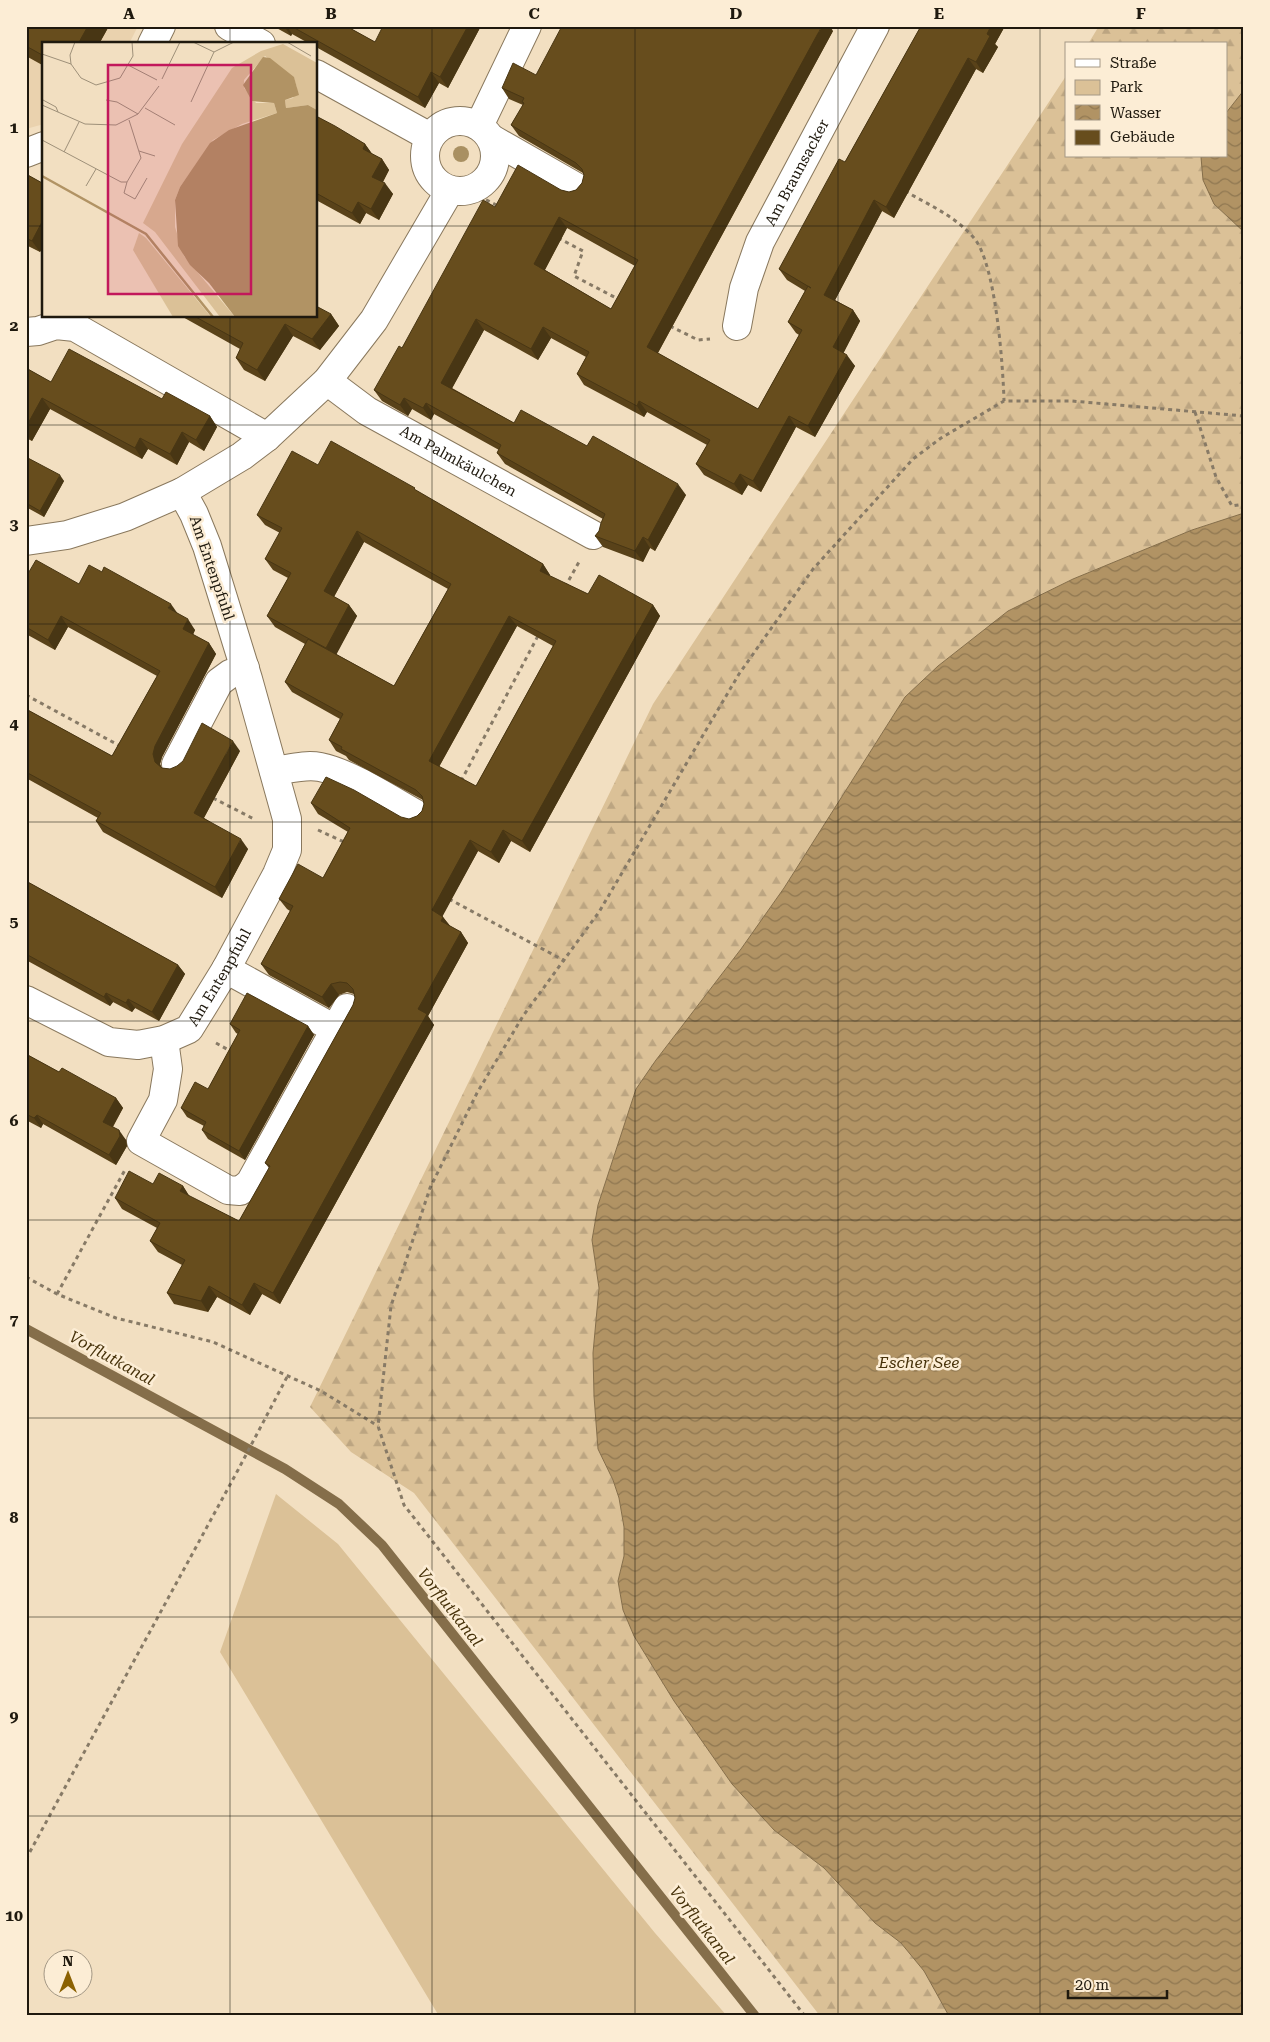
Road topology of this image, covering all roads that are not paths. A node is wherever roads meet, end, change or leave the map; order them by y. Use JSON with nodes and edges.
{"nodes":[{"id":1,"x":161,"y":26,"type":"edge"},
{"id":2,"x":229,"y":26,"type":"edge"},
{"id":3,"x":527,"y":26,"type":"edge"},
{"id":4,"x":874,"y":26,"type":"edge"},
{"id":5,"x":153,"y":42,"type":"edge"},
{"id":6,"x":257,"y":42,"type":"edge"},
{"id":7,"x":318,"y":75,"type":"edge"},
{"id":8,"x":485,"y":132,"type":"junction"},
{"id":9,"x":430,"y":137,"type":"junction"},
{"id":10,"x":42,"y":147,"type":"edge"},
{"id":11,"x":26,"y":153,"type":"edge"},
{"id":12,"x":576,"y":188,"type":"edge"},
{"id":13,"x":459,"y":190,"type":"junction"},
{"id":14,"x":737,"y":326,"type":"road end"},
{"id":15,"x":26,"y":332,"type":"edge"},
{"id":16,"x":327,"y":381,"type":"junction"},
{"id":17,"x":267,"y":437,"type":"junction"},
{"id":18,"x":182,"y":492,"type":"junction"},
{"id":19,"x":593,"y":535,"type":"edge"},
{"id":20,"x":26,"y":541,"type":"edge"},
{"id":21,"x":245,"y":668,"type":"junction"},
{"id":22,"x":176,"y":764,"type":"edge"},
{"id":23,"x":274,"y":771,"type":"junction"},
{"id":24,"x":416,"y":814,"type":"edge"},
{"id":25,"x":226,"y":969,"type":"junction"},
{"id":26,"x":26,"y":1000,"type":"edge"},
{"id":27,"x":164,"y":1040,"type":"junction"}],
"edges":[{"from":1,"to":5,"type":"street"},
{"from":2,"to":6,"type":"street"},
{"from":3,"to":8,"type":"street"},
{"from":4,"to":14,"type":"street","name":"Am Braunsacker"},
{"from":7,"to":9,"type":"street"},
{"from":8,"to":9,"type":"street"},
{"from":8,"to":12,"type":"street"},
{"from":8,"to":13,"type":"street"},
{"from":9,"to":13,"type":"street"},
{"from":10,"to":11,"type":"street"},
{"from":13,"to":16,"type":"street"},
{"from":15,"to":17,"type":"street"},
{"from":16,"to":17,"type":"street"},
{"from":16,"to":19,"type":"street","name":"Am Palmkäulchen"},
{"from":17,"to":18,"type":"street"},
{"from":18,"to":20,"type":"street"},
{"from":18,"to":21,"type":"street","name":"Am Entenpfuhl"},
{"from":21,"to":22,"type":"street"},
{"from":21,"to":23,"type":"street","name":"Am Entenpfuhl"},
{"from":23,"to":24,"type":"street"},
{"from":23,"to":25,"type":"street","name":"Am Entenpfuhl"},
{"from":25,"to":27,"type":"street","name":"Am Entenpfuhl"},
{"from":25,"to":27,"type":"street"},
{"from":26,"to":27,"type":"street","name":"Am Entenpfuhl"}]}
